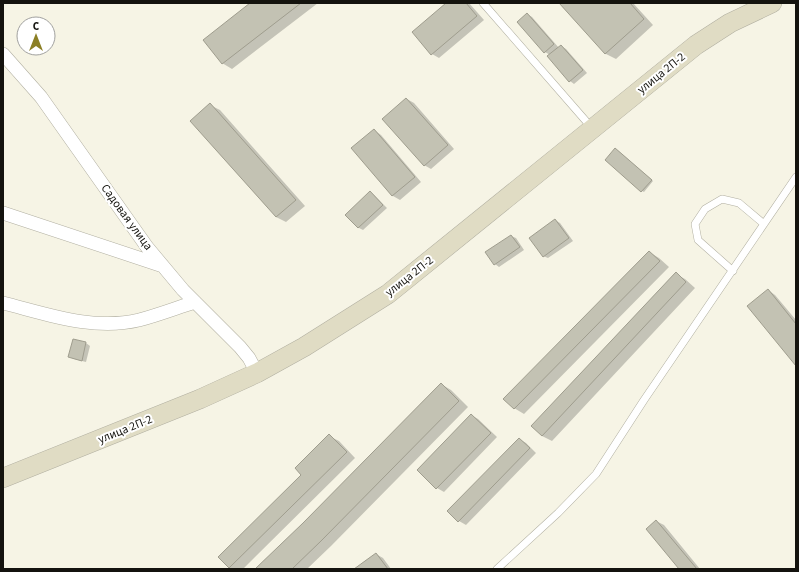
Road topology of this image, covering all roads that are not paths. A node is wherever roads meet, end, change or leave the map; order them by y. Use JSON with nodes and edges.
{"nodes":[{"id":1,"x":483,"y":3,"type":"edge"},
{"id":2,"x":772,"y":3,"type":"edge"},
{"id":3,"x":3,"y":54,"type":"edge"},
{"id":4,"x":593,"y":128,"type":"junction"},
{"id":5,"x":796,"y":177,"type":"edge"},
{"id":6,"x":3,"y":213,"type":"edge"},
{"id":7,"x":764,"y":224,"type":"junction"},
{"id":8,"x":163,"y":266,"type":"junction"},
{"id":9,"x":733,"y":271,"type":"junction"},
{"id":10,"x":3,"y":302,"type":"edge"},
{"id":11,"x":195,"y":302,"type":"junction"},
{"id":12,"x":257,"y":373,"type":"junction"},
{"id":13,"x":3,"y":478,"type":"edge"},
{"id":14,"x":497,"y":569,"type":"edge"}],
"edges":[{"from":1,"to":4,"type":"lane"},
{"from":2,"to":4,"type":"main road","name":"улица 2П-2"},
{"from":3,"to":8,"type":"street","name":"Садовая улица"},
{"from":4,"to":12,"type":"main road","name":"улица 2П-2"},
{"from":5,"to":7,"type":"lane"},
{"from":6,"to":8,"type":"street"},
{"from":7,"to":9,"type":"lane"},
{"from":7,"to":9,"type":"lane"},
{"from":8,"to":11,"type":"street","name":"Садовая улица"},
{"from":9,"to":14,"type":"lane"},
{"from":10,"to":11,"type":"street"},
{"from":11,"to":12,"type":"street","name":"Садовая улица"},
{"from":12,"to":13,"type":"main road","name":"улица 2П-2"}]}
